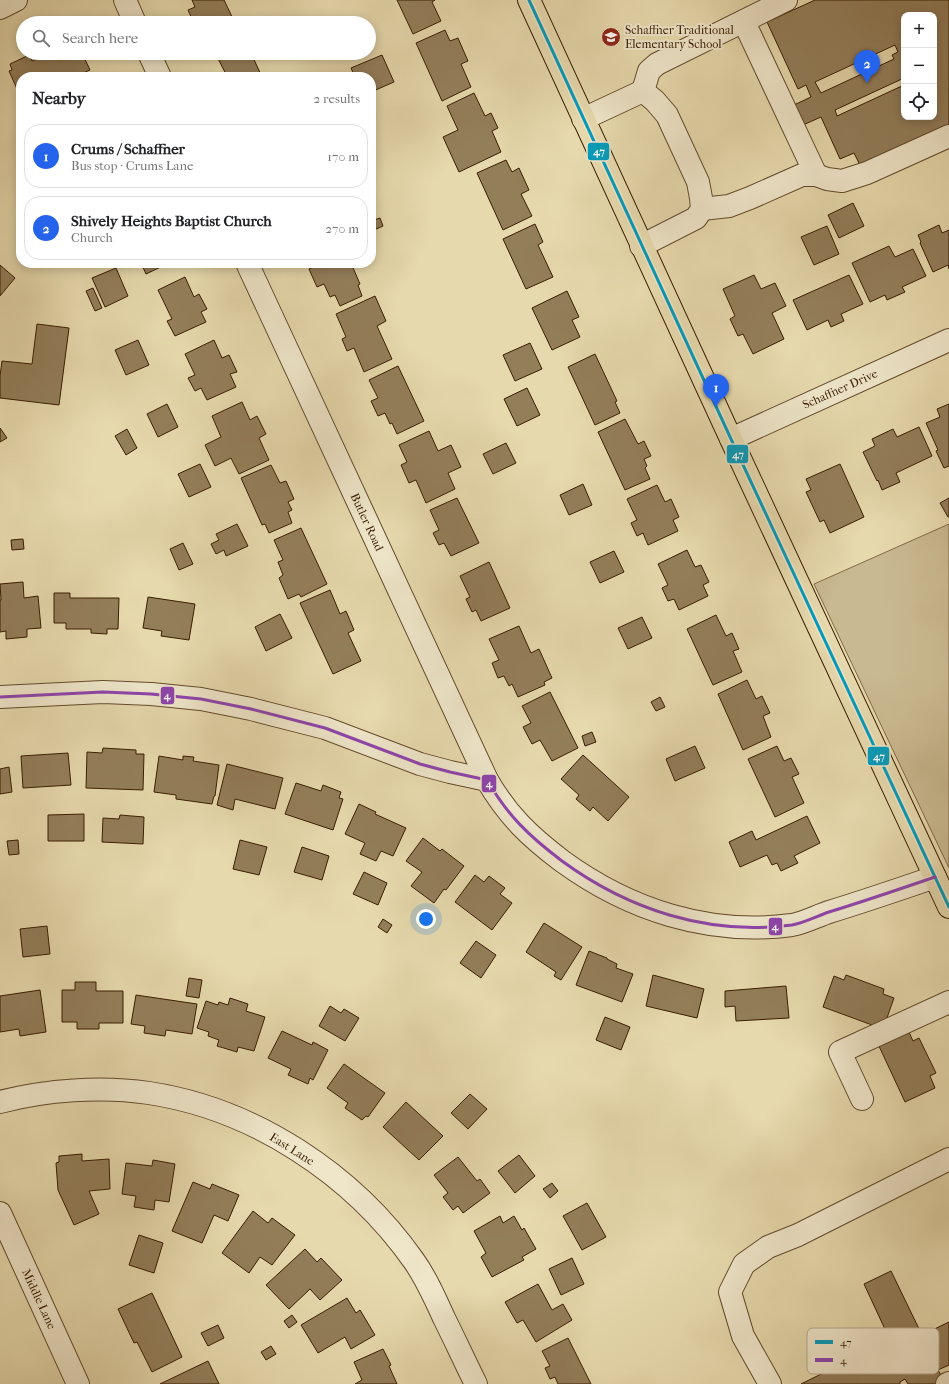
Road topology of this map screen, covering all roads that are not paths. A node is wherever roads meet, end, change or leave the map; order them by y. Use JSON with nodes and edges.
{"nodes":[{"id":1,"x":16,"y":0,"type":"edge"},
{"id":2,"x":125,"y":0,"type":"edge"},
{"id":3,"x":529,"y":0,"type":"edge"},
{"id":4,"x":786,"y":0,"type":"edge"},
{"id":5,"x":0,"y":8,"type":"edge"},
{"id":6,"x":132,"y":16,"type":"edge"},
{"id":7,"x":744,"y":22,"type":"junction"},
{"id":8,"x":152,"y":60,"type":"edge"},
{"id":9,"x":158,"y":72,"type":"edge"},
{"id":10,"x":643,"y":91,"type":"junction"},
{"id":11,"x":583,"y":119,"type":"junction"},
{"id":12,"x":949,"y":136,"type":"edge"},
{"id":13,"x":816,"y":175,"type":"junction"},
{"id":14,"x":699,"y":214,"type":"junction"},
{"id":15,"x":641,"y":246,"type":"junction"},
{"id":16,"x":249,"y":268,"type":"edge"},
{"id":17,"x":949,"y":340,"type":"edge"},
{"id":18,"x":731,"y":439,"type":"junction"},
{"id":19,"x":0,"y":697,"type":"edge"},
{"id":20,"x":487,"y":780,"type":"junction"},
{"id":21,"x":935,"y":877,"type":"junction"},
{"id":22,"x":949,"y":907,"type":"edge"},
{"id":23,"x":949,"y":1002,"type":"edge"},
{"id":24,"x":862,"y":1099,"type":"dead end"},
{"id":25,"x":0,"y":1102,"type":"edge"},
{"id":26,"x":949,"y":1159,"type":"edge"},
{"id":27,"x":0,"y":1213,"type":"edge"},
{"id":28,"x":78,"y":1384,"type":"edge"},
{"id":29,"x":476,"y":1384,"type":"edge"},
{"id":30,"x":770,"y":1384,"type":"edge"}],
"edges":[{"from":1,"to":5,"type":"street"},
{"from":2,"to":6,"type":"street"},
{"from":3,"to":11,"type":"main road"},
{"from":4,"to":7,"type":"street"},
{"from":7,"to":10,"type":"street"},
{"from":7,"to":13,"type":"street"},
{"from":8,"to":9,"type":"street"},
{"from":10,"to":11,"type":"street"},
{"from":10,"to":14,"type":"street"},
{"from":11,"to":15,"type":"main road"},
{"from":12,"to":13,"type":"street"},
{"from":13,"to":14,"type":"street"},
{"from":14,"to":15,"type":"street"},
{"from":15,"to":18,"type":"main road"},
{"from":16,"to":20,"type":"street","name":"Butler Road"},
{"from":17,"to":18,"type":"street","name":"Schaffner Drive"},
{"from":18,"to":21,"type":"main road"},
{"from":19,"to":20,"type":"street"},
{"from":20,"to":21,"type":"street","name":"Butler Road"},
{"from":21,"to":22,"type":"main road"},
{"from":23,"to":24,"type":"street"},
{"from":25,"to":29,"type":"street","name":"East Lane"},
{"from":26,"to":30,"type":"street"},
{"from":27,"to":28,"type":"street","name":"Middle Lane"}]}
